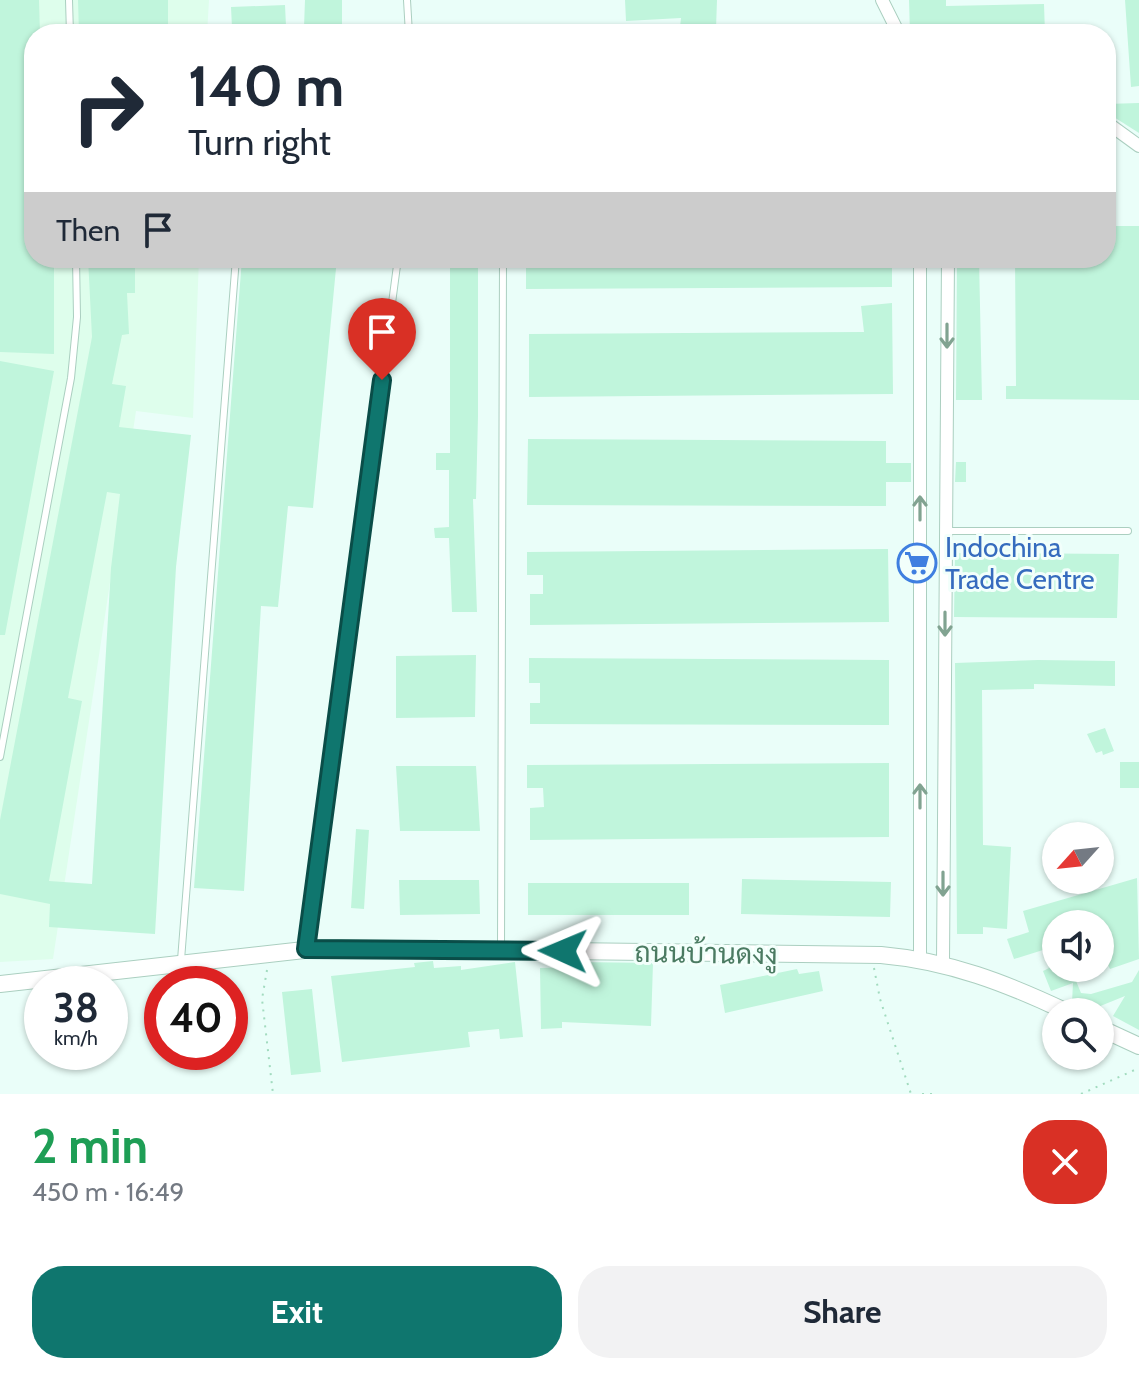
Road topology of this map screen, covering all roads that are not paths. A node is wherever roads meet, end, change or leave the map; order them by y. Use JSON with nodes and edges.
{"nodes":[{"id":1,"x":69,"y":0,"type":"edge"},
{"id":2,"x":407,"y":0,"type":"edge"},
{"id":3,"x":882,"y":0,"type":"edge"},
{"id":4,"x":70,"y":24,"type":"edge"},
{"id":5,"x":408,"y":24,"type":"edge"},
{"id":6,"x":894,"y":24,"type":"edge"},
{"id":7,"x":1116,"y":129,"type":"edge"},
{"id":8,"x":1139,"y":146,"type":"edge"},
{"id":9,"x":76,"y":268,"type":"edge"},
{"id":10,"x":235,"y":268,"type":"edge"},
{"id":11,"x":397,"y":268,"type":"edge"},
{"id":12,"x":503,"y":268,"type":"edge"},
{"id":13,"x":920,"y":268,"type":"edge"},
{"id":14,"x":948,"y":268,"type":"edge"},
{"id":15,"x":946,"y":531,"type":"junction"},
{"id":16,"x":1128,"y":531,"type":"dead end"},
{"id":17,"x":0,"y":757,"type":"edge"},
{"id":18,"x":306,"y":949,"type":"junction"},
{"id":19,"x":501,"y":950,"type":"junction"},
{"id":20,"x":920,"y":958,"type":"junction"},
{"id":21,"x":943,"y":962,"type":"junction"},
{"id":22,"x":181,"y":964,"type":"junction"},
{"id":23,"x":0,"y":984,"type":"edge"},
{"id":24,"x":1042,"y":1000,"type":"edge"},
{"id":25,"x":1114,"y":1034,"type":"edge"},
{"id":26,"x":1139,"y":1046,"type":"edge"}],
"edges":[{"from":1,"to":4,"type":"lane"},
{"from":2,"to":5,"type":"lane"},
{"from":3,"to":6,"type":"street"},
{"from":7,"to":8,"type":"street"},
{"from":9,"to":17,"type":"lane"},
{"from":10,"to":22,"type":"lane"},
{"from":11,"to":18,"type":"lane"},
{"from":12,"to":19,"type":"lane"},
{"from":20,"to":13,"type":"street","one_way":true},
{"from":14,"to":15,"type":"street","one_way":true},
{"from":15,"to":16,"type":"lane"},
{"from":15,"to":21,"type":"street","one_way":true},
{"from":18,"to":19,"type":"street","name":"ถนนบ้านดงงู"},
{"from":18,"to":22,"type":"street","name":"ถนนบ้านดงงู"},
{"from":19,"to":20,"type":"street","name":"ถนนบ้านดงงู"},
{"from":20,"to":21,"type":"street","name":"ถนนบ้านดงงู"},
{"from":21,"to":24,"type":"street","name":"ถนนบ้านดงงู"},
{"from":22,"to":23,"type":"street","name":"ถนนบ้านดงงู"},
{"from":25,"to":26,"type":"street"}]}
